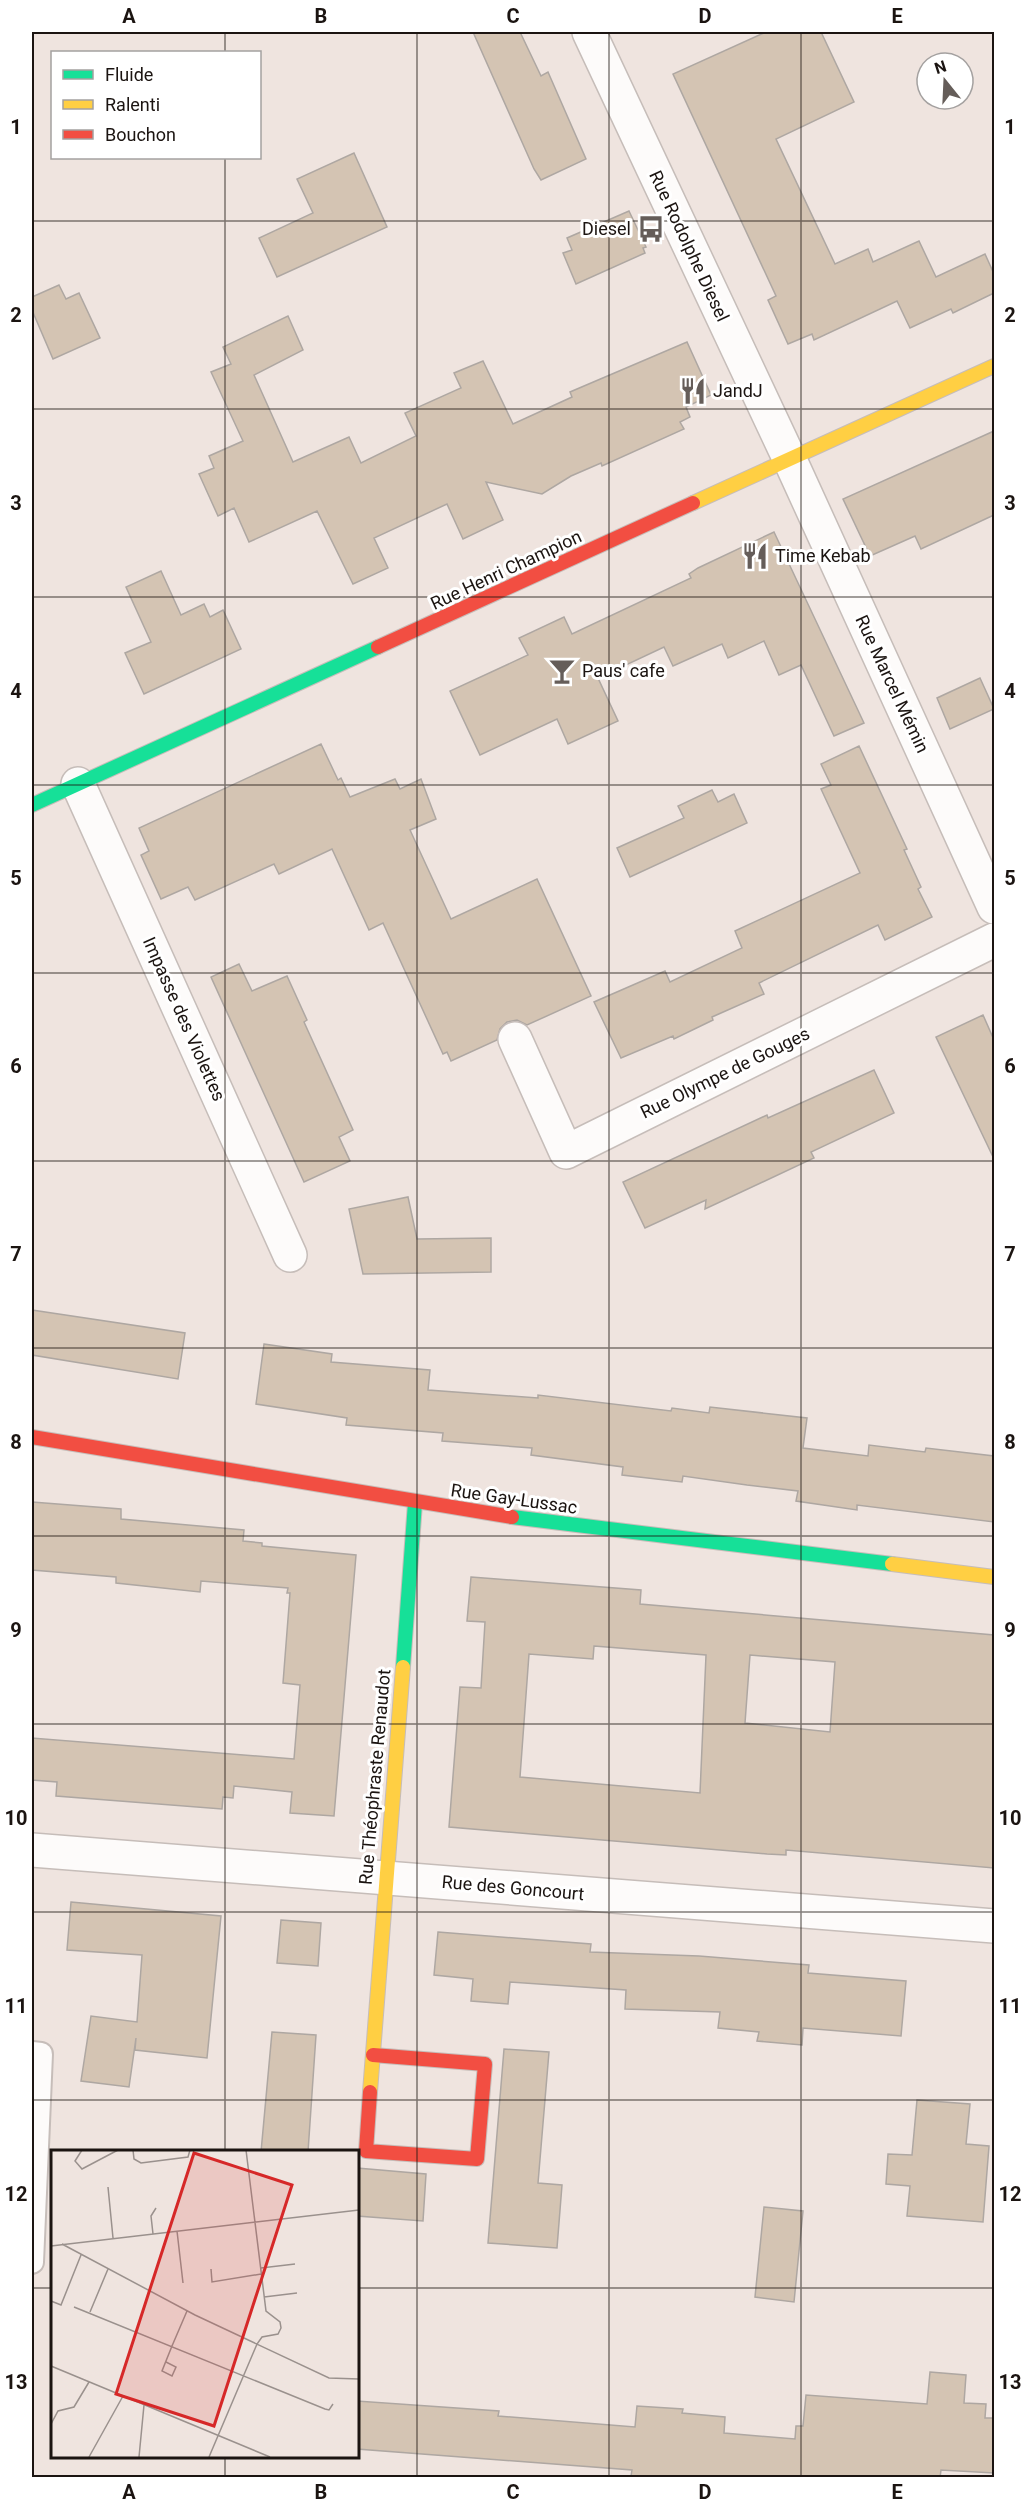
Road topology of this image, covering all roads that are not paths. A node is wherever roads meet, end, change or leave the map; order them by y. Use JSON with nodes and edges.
{"nodes":[{"id":1,"x":589,"y":32,"type":"edge"},
{"id":2,"x":994,"y":366,"type":"edge"},
{"id":3,"x":790,"y":460,"type":"junction"},
{"id":4,"x":78,"y":784,"type":"junction"},
{"id":5,"x":32,"y":806,"type":"edge"},
{"id":6,"x":987,"y":870,"type":"edge"},
{"id":7,"x":994,"y":907,"type":"edge"},
{"id":8,"x":994,"y":940,"type":"edge"},
{"id":9,"x":515,"y":1039,"type":"dead end"},
{"id":10,"x":290,"y":1255,"type":"dead end"},
{"id":11,"x":32,"y":1437,"type":"edge"},
{"id":12,"x":415,"y":1503,"type":"junction"},
{"id":13,"x":994,"y":1577,"type":"edge"},
{"id":14,"x":32,"y":1850,"type":"edge"},
{"id":15,"x":385,"y":1877,"type":"junction"},
{"id":16,"x":994,"y":1926,"type":"edge"},
{"id":17,"x":32,"y":2053,"type":"edge"},
{"id":18,"x":373,"y":2055,"type":"junction"},
{"id":19,"x":32,"y":2262,"type":"edge"}],
"edges":[{"from":1,"to":3,"type":"street","name":"Rue Rodolphe Diesel"},
{"from":2,"to":3,"type":"street","name":"Rue Henri Champion"},
{"from":3,"to":4,"type":"street","name":"Rue Henri Champion"},
{"from":3,"to":6,"type":"street","name":"Rue Marcel Mémin"},
{"from":4,"to":5,"type":"street","name":"Rue Henri Champion"},
{"from":4,"to":10,"type":"street","name":"Impasse des Violettes"},
{"from":6,"to":7,"type":"street","name":"Rue Marcel Mémin"},
{"from":8,"to":9,"type":"street","name":"Rue Olympe de Gouges"},
{"from":11,"to":12,"type":"street","name":"Rue Gay-Lussac"},
{"from":12,"to":13,"type":"street","name":"Rue Gay-Lussac"},
{"from":12,"to":15,"type":"street","name":"Rue Théophraste Renaudot"},
{"from":14,"to":15,"type":"street","name":"Rue des Goncourt"},
{"from":15,"to":16,"type":"street","name":"Rue des Goncourt"},
{"from":15,"to":18,"type":"street","name":"Rue Théophraste Renaudot"},
{"from":17,"to":19,"type":"lane"},
{"from":18,"to":18,"type":"street","name":"Rue Théophraste Renaudot"}]}
